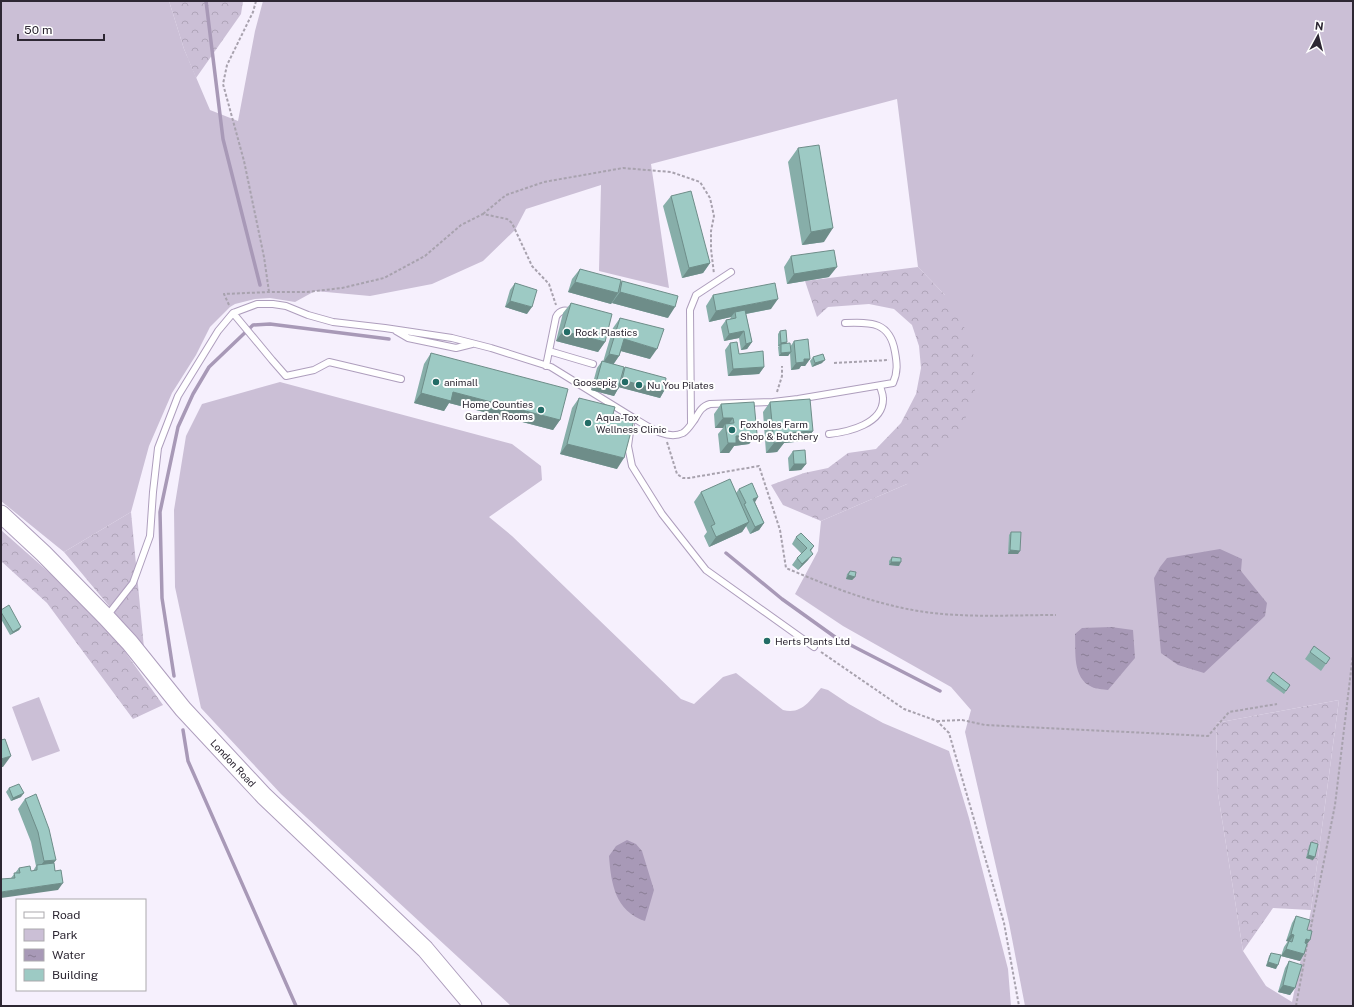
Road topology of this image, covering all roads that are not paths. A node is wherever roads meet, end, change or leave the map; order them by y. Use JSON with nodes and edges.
{"nodes":[{"id":1,"x":732,"y":272,"type":"dead end"},
{"id":2,"x":233,"y":313,"type":"junction"},
{"id":3,"x":577,"y":314,"type":"edge"},
{"id":4,"x":846,"y":323,"type":"dead end"},
{"id":5,"x":549,"y":351,"type":"junction"},
{"id":6,"x":593,"y":364,"type":"dead end"},
{"id":7,"x":546,"y":366,"type":"junction"},
{"id":8,"x":400,"y":379,"type":"dead end"},
{"id":9,"x":880,"y":386,"type":"junction"},
{"id":10,"x":632,"y":417,"type":"junction"},
{"id":11,"x":691,"y":425,"type":"junction"},
{"id":12,"x":829,"y":434,"type":"dead end"},
{"id":13,"x":1,"y":514,"type":"edge"},
{"id":14,"x":106,"y":617,"type":"junction"},
{"id":15,"x":814,"y":647,"type":"road end"},
{"id":16,"x":473,"y":1006,"type":"edge"}],
"edges":[{"from":1,"to":11,"type":"lane"},
{"from":2,"to":7,"type":"lane"},
{"from":2,"to":8,"type":"lane"},
{"from":2,"to":14,"type":"lane"},
{"from":3,"to":5,"type":"lane"},
{"from":4,"to":9,"type":"lane"},
{"from":5,"to":6,"type":"lane"},
{"from":5,"to":7,"type":"lane"},
{"from":7,"to":10,"type":"lane"},
{"from":9,"to":11,"type":"lane"},
{"from":9,"to":12,"type":"lane"},
{"from":10,"to":11,"type":"lane"},
{"from":10,"to":15,"type":"lane"},
{"from":13,"to":14,"type":"main road","name":"London Road"},
{"from":14,"to":16,"type":"main road","name":"London Road"}]}
